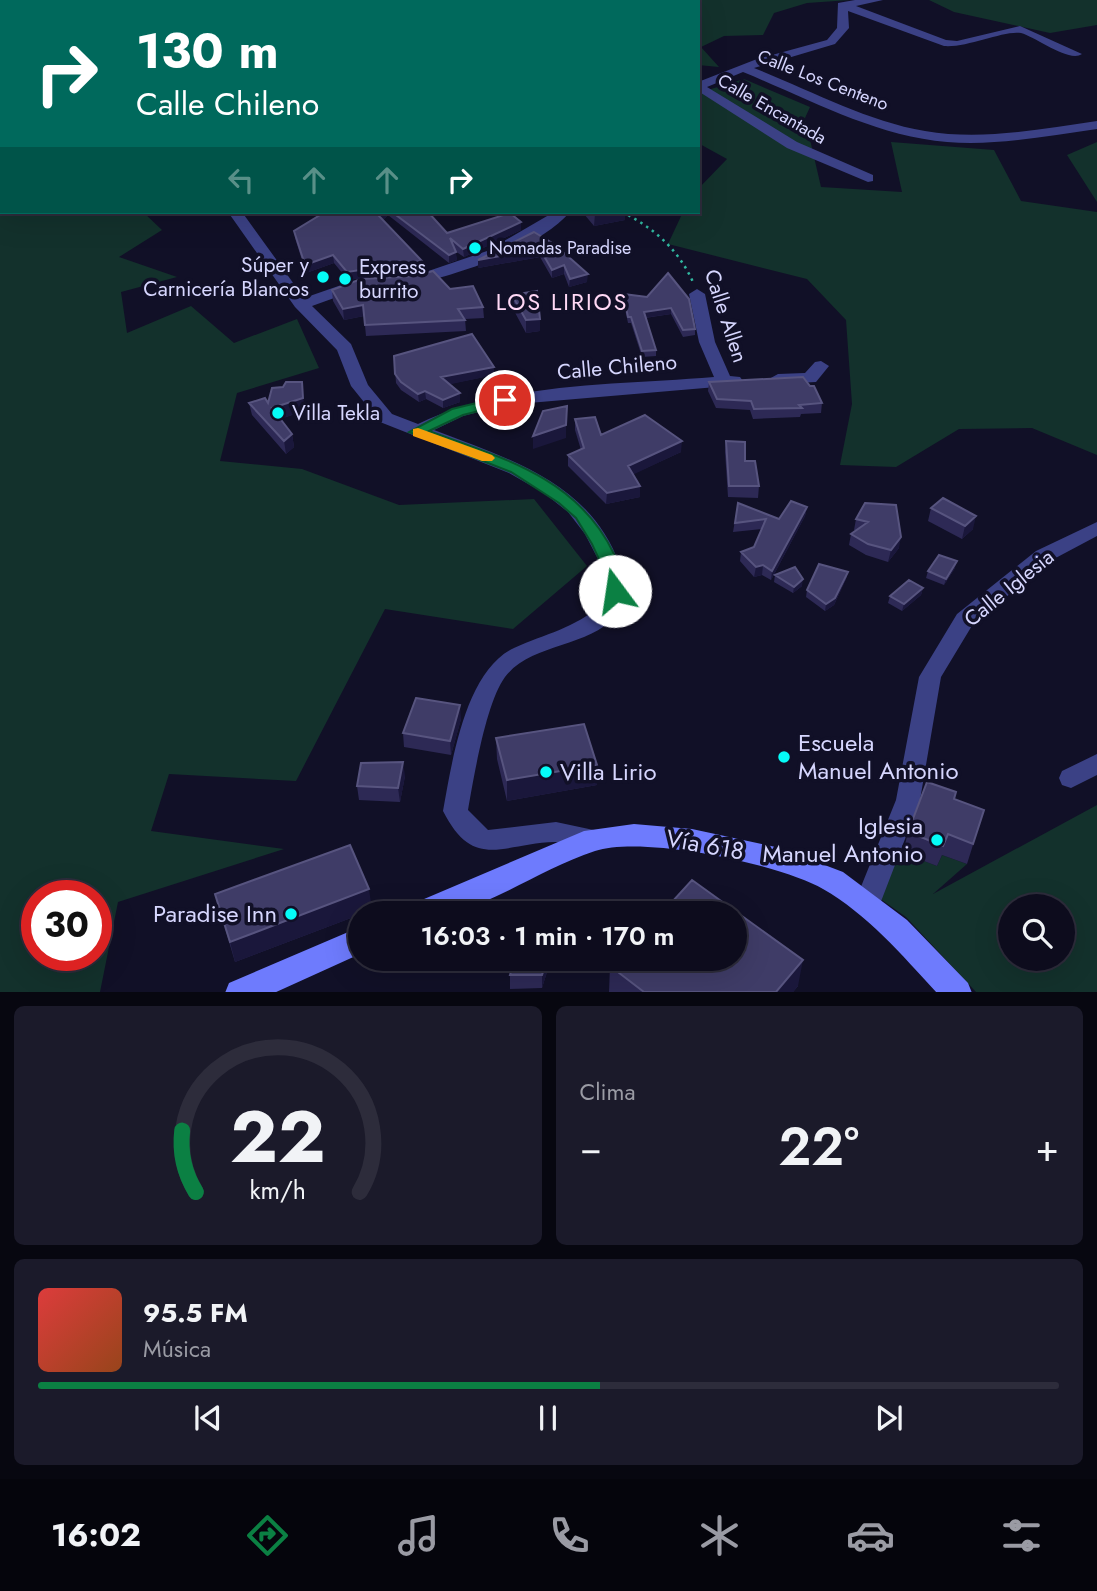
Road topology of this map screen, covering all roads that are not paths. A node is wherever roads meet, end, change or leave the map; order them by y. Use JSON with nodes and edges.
{"nodes":[{"id":1,"x":878,"y":0,"type":"edge"},
{"id":2,"x":842,"y":5,"type":"junction"},
{"id":3,"x":1076,"y":54,"type":"dead end"},
{"id":4,"x":743,"y":68,"type":"junction"},
{"id":5,"x":700,"y":85,"type":"edge"},
{"id":6,"x":700,"y":87,"type":"edge"},
{"id":7,"x":1097,"y":125,"type":"edge"},
{"id":8,"x":868,"y":178,"type":"dead end"},
{"id":9,"x":236,"y":214,"type":"edge"},
{"id":10,"x":560,"y":214,"type":"edge"},
{"id":11,"x":393,"y":280,"type":"edge"},
{"id":12,"x":371,"y":282,"type":"edge"},
{"id":13,"x":697,"y":294,"type":"road end"},
{"id":14,"x":300,"y":304,"type":"junction"},
{"id":15,"x":821,"y":366,"type":"dead end"},
{"id":16,"x":724,"y":381,"type":"junction"},
{"id":17,"x":416,"y":432,"type":"junction"},
{"id":18,"x":1097,"y":528,"type":"edge"},
{"id":19,"x":1097,"y":763,"type":"edge"},
{"id":20,"x":1071,"y":778,"type":"dead end"},
{"id":21,"x":594,"y":839,"type":"junction"},
{"id":22,"x":450,"y":901,"type":"edge"},
{"id":23,"x":867,"y":904,"type":"junction"},
{"id":24,"x":348,"y":945,"type":"edge"},
{"id":25,"x":240,"y":992,"type":"edge"},
{"id":26,"x":957,"y":992,"type":"edge"}],
"edges":[{"from":1,"to":2,"type":"street"},
{"from":2,"to":3,"type":"street"},
{"from":2,"to":4,"type":"street"},
{"from":4,"to":5,"type":"street"},
{"from":4,"to":7,"type":"street","name":"Calle Los Centeno"},
{"from":6,"to":8,"type":"street","name":"Calle Encantada"},
{"from":9,"to":14,"type":"street"},
{"from":10,"to":11,"type":"street"},
{"from":12,"to":14,"type":"street"},
{"from":13,"to":16,"type":"street","name":"Calle Allen"},
{"from":14,"to":17,"type":"street"},
{"from":15,"to":16,"type":"street","name":"Calle Chileno"},
{"from":16,"to":17,"type":"street","name":"Calle Chileno"},
{"from":17,"to":21,"type":"street"},
{"from":18,"to":23,"type":"street","name":"Calle Iglesia"},
{"from":19,"to":20,"type":"street"},
{"from":21,"to":22,"type":"street","name":"Vía 618"},
{"from":21,"to":23,"type":"street","name":"Vía 618"},
{"from":23,"to":26,"type":"street","name":"Vía 618"},
{"from":24,"to":25,"type":"street"}]}
